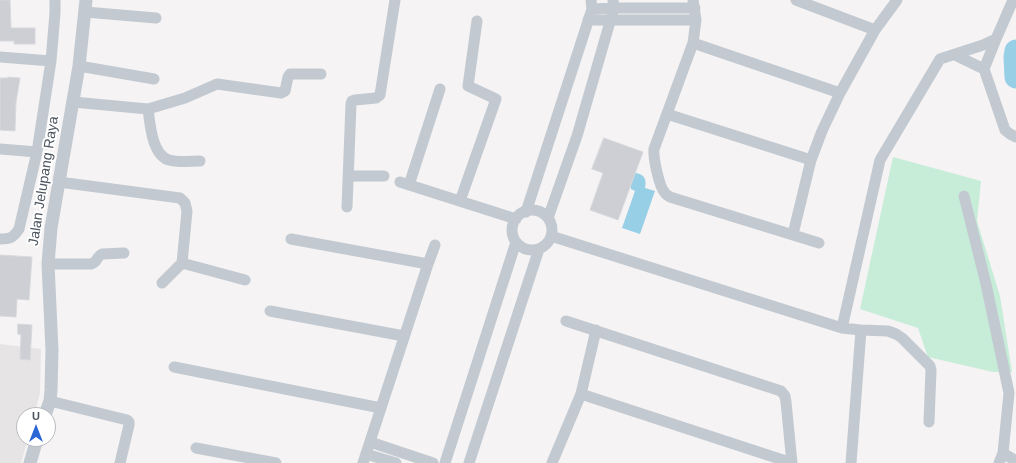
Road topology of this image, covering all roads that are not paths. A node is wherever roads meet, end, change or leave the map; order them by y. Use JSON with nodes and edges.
{"nodes":[{"id":1,"x":55,"y":0,"type":"edge"},
{"id":2,"x":395,"y":0,"type":"edge"},
{"id":3,"x":796,"y":0,"type":"edge"},
{"id":4,"x":897,"y":0,"type":"edge"},
{"id":5,"x":1012,"y":0,"type":"edge"},
{"id":6,"x":591,"y":4,"type":"edge"},
{"id":7,"x":613,"y":4,"type":"edge"},
{"id":8,"x":694,"y":4,"type":"edge"},
{"id":9,"x":85,"y":6,"type":"edge"},
{"id":10,"x":156,"y":18,"type":"dead end"},
{"id":11,"x":588,"y":20,"type":"junction"},
{"id":12,"x":696,"y":20,"type":"junction"},
{"id":13,"x":478,"y":21,"type":"dead end"},
{"id":14,"x":610,"y":21,"type":"junction"},
{"id":15,"x":875,"y":30,"type":"junction"},
{"id":16,"x":996,"y":39,"type":"junction"},
{"id":17,"x":693,"y":44,"type":"junction"},
{"id":18,"x":955,"y":55,"type":"junction"},
{"id":19,"x":0,"y":57,"type":"edge"},
{"id":20,"x":51,"y":61,"type":"junction"},
{"id":21,"x":79,"y":66,"type":"junction"},
{"id":22,"x":984,"y":69,"type":"junction"},
{"id":23,"x":321,"y":74,"type":"dead end"},
{"id":24,"x":154,"y":79,"type":"dead end"},
{"id":25,"x":440,"y":89,"type":"dead end"},
{"id":26,"x":840,"y":93,"type":"junction"},
{"id":27,"x":73,"y":102,"type":"junction"},
{"id":28,"x":148,"y":110,"type":"junction"},
{"id":29,"x":667,"y":114,"type":"junction"},
{"id":30,"x":1016,"y":137,"type":"edge"},
{"id":31,"x":0,"y":149,"type":"edge"},
{"id":32,"x":37,"y":152,"type":"junction"},
{"id":33,"x":810,"y":160,"type":"junction"},
{"id":34,"x":200,"y":161,"type":"dead end"},
{"id":35,"x":348,"y":176,"type":"junction"},
{"id":36,"x":384,"y":176,"type":"dead end"},
{"id":37,"x":59,"y":182,"type":"junction"},
{"id":38,"x":964,"y":196,"type":"dead end"},
{"id":39,"x":460,"y":201,"type":"junction"},
{"id":40,"x":346,"y":207,"type":"dead end"},
{"id":41,"x":526,"y":212,"type":"junction"},
{"id":42,"x":548,"y":218,"type":"junction"},
{"id":43,"x":516,"y":219,"type":"junction"},
{"id":44,"x":793,"y":234,"type":"junction"},
{"id":45,"x":551,"y":236,"type":"junction"},
{"id":46,"x":0,"y":238,"type":"edge"},
{"id":47,"x":291,"y":239,"type":"dead end"},
{"id":48,"x":516,"y":242,"type":"junction"},
{"id":49,"x":819,"y":243,"type":"dead end"},
{"id":50,"x":435,"y":246,"type":"dead end"},
{"id":51,"x":539,"y":249,"type":"junction"},
{"id":52,"x":124,"y":253,"type":"dead end"},
{"id":53,"x":182,"y":263,"type":"junction"},
{"id":54,"x":48,"y":264,"type":"junction"},
{"id":55,"x":428,"y":264,"type":"junction"},
{"id":56,"x":245,"y":280,"type":"dead end"},
{"id":57,"x":162,"y":283,"type":"dead end"},
{"id":58,"x":270,"y":311,"type":"dead end"},
{"id":59,"x":566,"y":321,"type":"dead end"},
{"id":60,"x":842,"y":328,"type":"junction"},
{"id":61,"x":596,"y":330,"type":"junction"},
{"id":62,"x":861,"y":330,"type":"junction"},
{"id":63,"x":404,"y":336,"type":"junction"},
{"id":64,"x":174,"y":368,"type":"dead end"},
{"id":65,"x":581,"y":394,"type":"junction"},
{"id":66,"x":50,"y":401,"type":"junction"},
{"id":67,"x":48,"y":407,"type":"edge"},
{"id":68,"x":381,"y":408,"type":"junction"},
{"id":69,"x":929,"y":422,"type":"dead end"},
{"id":70,"x":370,"y":442,"type":"junction"},
{"id":71,"x":35,"y":447,"type":"edge"},
{"id":72,"x":196,"y":448,"type":"dead end"},
{"id":73,"x":364,"y":458,"type":"edge"},
{"id":74,"x":1001,"y":458,"type":"edge"},
{"id":75,"x":1016,"y":461,"type":"edge"},
{"id":76,"x":30,"y":463,"type":"edge"},
{"id":77,"x":120,"y":463,"type":"edge"},
{"id":78,"x":276,"y":463,"type":"edge"},
{"id":79,"x":396,"y":463,"type":"edge"},
{"id":80,"x":433,"y":463,"type":"edge"},
{"id":81,"x":445,"y":463,"type":"edge"},
{"id":82,"x":469,"y":463,"type":"edge"},
{"id":83,"x":552,"y":463,"type":"edge"},
{"id":84,"x":792,"y":463,"type":"edge"},
{"id":85,"x":850,"y":463,"type":"edge"}],
"edges":[{"from":1,"to":20,"type":"street"},
{"from":2,"to":35,"type":"street"},
{"from":3,"to":15,"type":"street"},
{"from":4,"to":15,"type":"street"},
{"from":5,"to":16,"type":"street"},
{"from":6,"to":7,"type":"street"},
{"from":6,"to":11,"type":"street"},
{"from":7,"to":8,"type":"street"},
{"from":7,"to":14,"type":"street"},
{"from":8,"to":12,"type":"street"},
{"from":9,"to":10,"type":"street"},
{"from":9,"to":21,"type":"street","name":"Jalan Jelupang Raya"},
{"from":11,"to":14,"type":"street"},
{"from":11,"to":41,"type":"street"},
{"from":12,"to":14,"type":"street"},
{"from":12,"to":17,"type":"street"},
{"from":13,"to":39,"type":"street"},
{"from":14,"to":42,"type":"street"},
{"from":15,"to":26,"type":"street"},
{"from":16,"to":18,"type":"street"},
{"from":16,"to":22,"type":"street"},
{"from":17,"to":26,"type":"street"},
{"from":17,"to":29,"type":"street"},
{"from":18,"to":22,"type":"street"},
{"from":18,"to":60,"type":"street"},
{"from":19,"to":20,"type":"street"},
{"from":20,"to":32,"type":"street"},
{"from":21,"to":24,"type":"street"},
{"from":21,"to":27,"type":"street","name":"Jalan Jelupang Raya"},
{"from":22,"to":30,"type":"street"},
{"from":23,"to":28,"type":"street"},
{"from":25,"to":39,"type":"street"},
{"from":26,"to":33,"type":"street"},
{"from":27,"to":28,"type":"street"},
{"from":27,"to":37,"type":"street","name":"Jalan Jelupang Raya"},
{"from":28,"to":34,"type":"street"},
{"from":29,"to":33,"type":"street"},
{"from":29,"to":44,"type":"street"},
{"from":31,"to":32,"type":"street"},
{"from":32,"to":46,"type":"street"},
{"from":33,"to":44,"type":"street"},
{"from":35,"to":36,"type":"street"},
{"from":35,"to":40,"type":"street"},
{"from":37,"to":53,"type":"street"},
{"from":37,"to":54,"type":"street","name":"Jalan Jelupang Raya"},
{"from":38,"to":74,"type":"street"},
{"from":39,"to":43,"type":"street"},
{"from":41,"to":42,"type":"street"},
{"from":41,"to":43,"type":"street"},
{"from":42,"to":45,"type":"street"},
{"from":43,"to":48,"type":"street"},
{"from":44,"to":49,"type":"street"},
{"from":45,"to":51,"type":"street"},
{"from":45,"to":60,"type":"street"},
{"from":47,"to":55,"type":"street"},
{"from":48,"to":51,"type":"street"},
{"from":48,"to":81,"type":"street"},
{"from":50,"to":55,"type":"street"},
{"from":51,"to":82,"type":"street"},
{"from":52,"to":54,"type":"street"},
{"from":53,"to":56,"type":"street"},
{"from":53,"to":57,"type":"street"},
{"from":54,"to":66,"type":"street","name":"Jalan Jelupang Raya"},
{"from":55,"to":63,"type":"street"},
{"from":58,"to":63,"type":"street"},
{"from":59,"to":61,"type":"street"},
{"from":60,"to":62,"type":"street"},
{"from":61,"to":65,"type":"street"},
{"from":61,"to":84,"type":"street"},
{"from":62,"to":69,"type":"street"},
{"from":62,"to":85,"type":"street"},
{"from":63,"to":68,"type":"street"},
{"from":64,"to":68,"type":"street"},
{"from":65,"to":83,"type":"street"},
{"from":65,"to":84,"type":"street"},
{"from":66,"to":67,"type":"street","name":"Jalan Jelupang Raya"},
{"from":66,"to":77,"type":"street"},
{"from":68,"to":70,"type":"street"},
{"from":70,"to":73,"type":"street"},
{"from":70,"to":80,"type":"street"},
{"from":71,"to":76,"type":"street"},
{"from":72,"to":78,"type":"street"},
{"from":73,"to":79,"type":"street"},
{"from":74,"to":75,"type":"street"}]}
